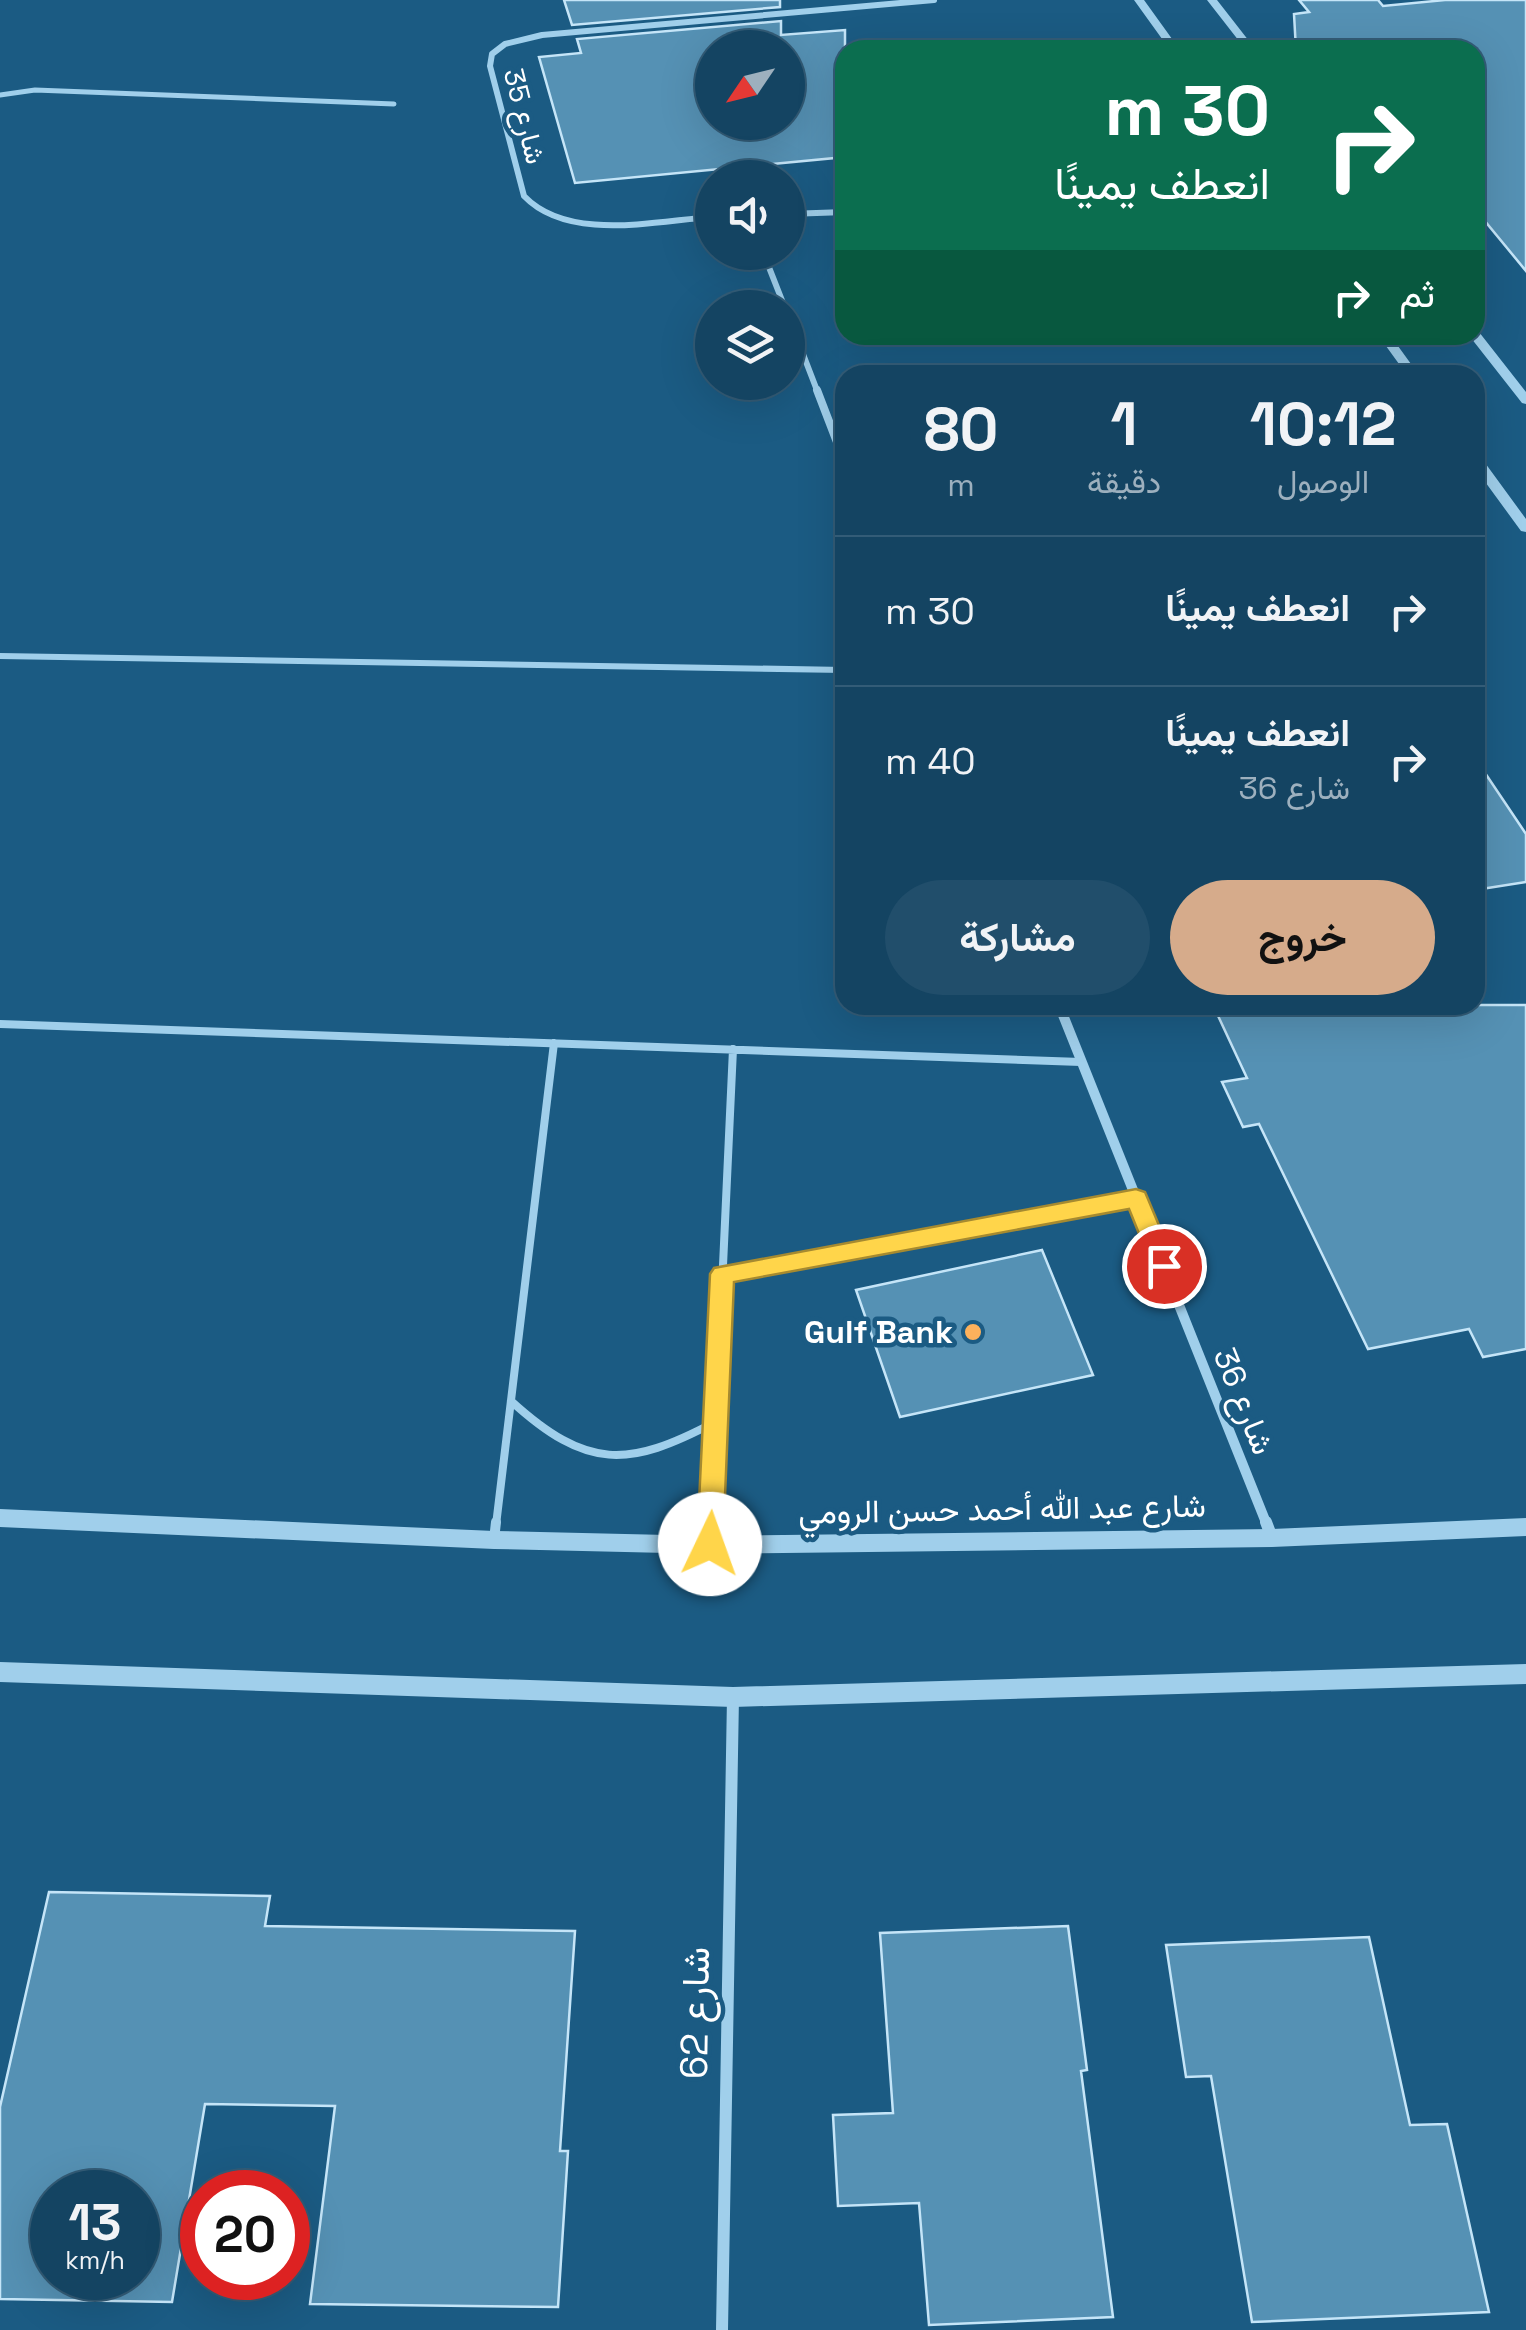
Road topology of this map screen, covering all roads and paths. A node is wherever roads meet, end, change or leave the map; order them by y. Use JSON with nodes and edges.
{"nodes":[{"id":1,"x":934,"y":0,"type":"edge"},
{"id":2,"x":1139,"y":0,"type":"edge"},
{"id":3,"x":1212,"y":0,"type":"edge"},
{"id":4,"x":1168,"y":40,"type":"edge"},
{"id":5,"x":1244,"y":40,"type":"edge"},
{"id":6,"x":0,"y":94,"type":"edge"},
{"id":7,"x":394,"y":104,"type":"dead end"},
{"id":8,"x":835,"y":212,"type":"edge"},
{"id":9,"x":805,"y":213,"type":"edge"},
{"id":10,"x":695,"y":218,"type":"edge"},
{"id":11,"x":1483,"y":345,"type":"edge"},
{"id":12,"x":805,"y":359,"type":"edge"},
{"id":13,"x":1525,"y":398,"type":"edge"},
{"id":14,"x":835,"y":437,"type":"edge"},
{"id":15,"x":1485,"y":473,"type":"edge"},
{"id":16,"x":1526,"y":528,"type":"edge"},
{"id":17,"x":0,"y":656,"type":"edge"},
{"id":18,"x":835,"y":670,"type":"edge"},
{"id":19,"x":1063,"y":1015,"type":"edge"},
{"id":20,"x":0,"y":1024,"type":"edge"},
{"id":21,"x":554,"y":1043,"type":"junction"},
{"id":22,"x":732,"y":1049,"type":"junction"},
{"id":23,"x":1082,"y":1062,"type":"junction"},
{"id":24,"x":1136,"y":1199,"type":"junction"},
{"id":25,"x":722,"y":1274,"type":"junction"},
{"id":26,"x":511,"y":1401,"type":"junction"},
{"id":27,"x":715,"y":1422,"type":"junction"},
{"id":28,"x":0,"y":1518,"type":"edge"},
{"id":29,"x":1526,"y":1527,"type":"edge"},
{"id":30,"x":1272,"y":1538,"type":"junction"},
{"id":31,"x":494,"y":1540,"type":"junction"},
{"id":32,"x":710,"y":1544,"type":"junction"},
{"id":33,"x":0,"y":1672,"type":"edge"},
{"id":34,"x":1526,"y":1674,"type":"edge"},
{"id":35,"x":733,"y":1697,"type":"junction"},
{"id":36,"x":722,"y":2330,"type":"edge"}],
"edges":[{"from":1,"to":10,"type":"street","name":"شارع 35"},
{"from":2,"to":4,"type":"street"},
{"from":3,"to":5,"type":"street"},
{"from":6,"to":7,"type":"lane"},
{"from":8,"to":9,"type":"street"},
{"from":11,"to":13,"type":"street"},
{"from":12,"to":14,"type":"street"},
{"from":15,"to":16,"type":"street"},
{"from":17,"to":18,"type":"lane"},
{"from":19,"to":23,"type":"street","name":"شارع 36"},
{"from":20,"to":21,"type":"lane"},
{"from":21,"to":22,"type":"lane"},
{"from":21,"to":26,"type":"lane"},
{"from":22,"to":23,"type":"lane"},
{"from":22,"to":25,"type":"lane"},
{"from":23,"to":24,"type":"street","name":"شارع 36"},
{"from":24,"to":25,"type":"lane"},
{"from":24,"to":30,"type":"street","name":"شارع 36"},
{"from":25,"to":27,"type":"lane"},
{"from":26,"to":27,"type":"lane"},
{"from":26,"to":31,"type":"lane"},
{"from":27,"to":32,"type":"lane"},
{"from":28,"to":31,"type":"street","name":"شارع عبد الله أحمد حسن الرومي"},
{"from":29,"to":30,"type":"street","name":"شارع عبد الله أحمد حسن الرومي"},
{"from":30,"to":32,"type":"street","name":"شارع عبد الله أحمد حسن الرومي"},
{"from":31,"to":32,"type":"street","name":"شارع عبد الله أحمد حسن الرومي"},
{"from":33,"to":35,"type":"street"},
{"from":34,"to":35,"type":"street"},
{"from":35,"to":36,"type":"street","name":"شارع 62"}]}
